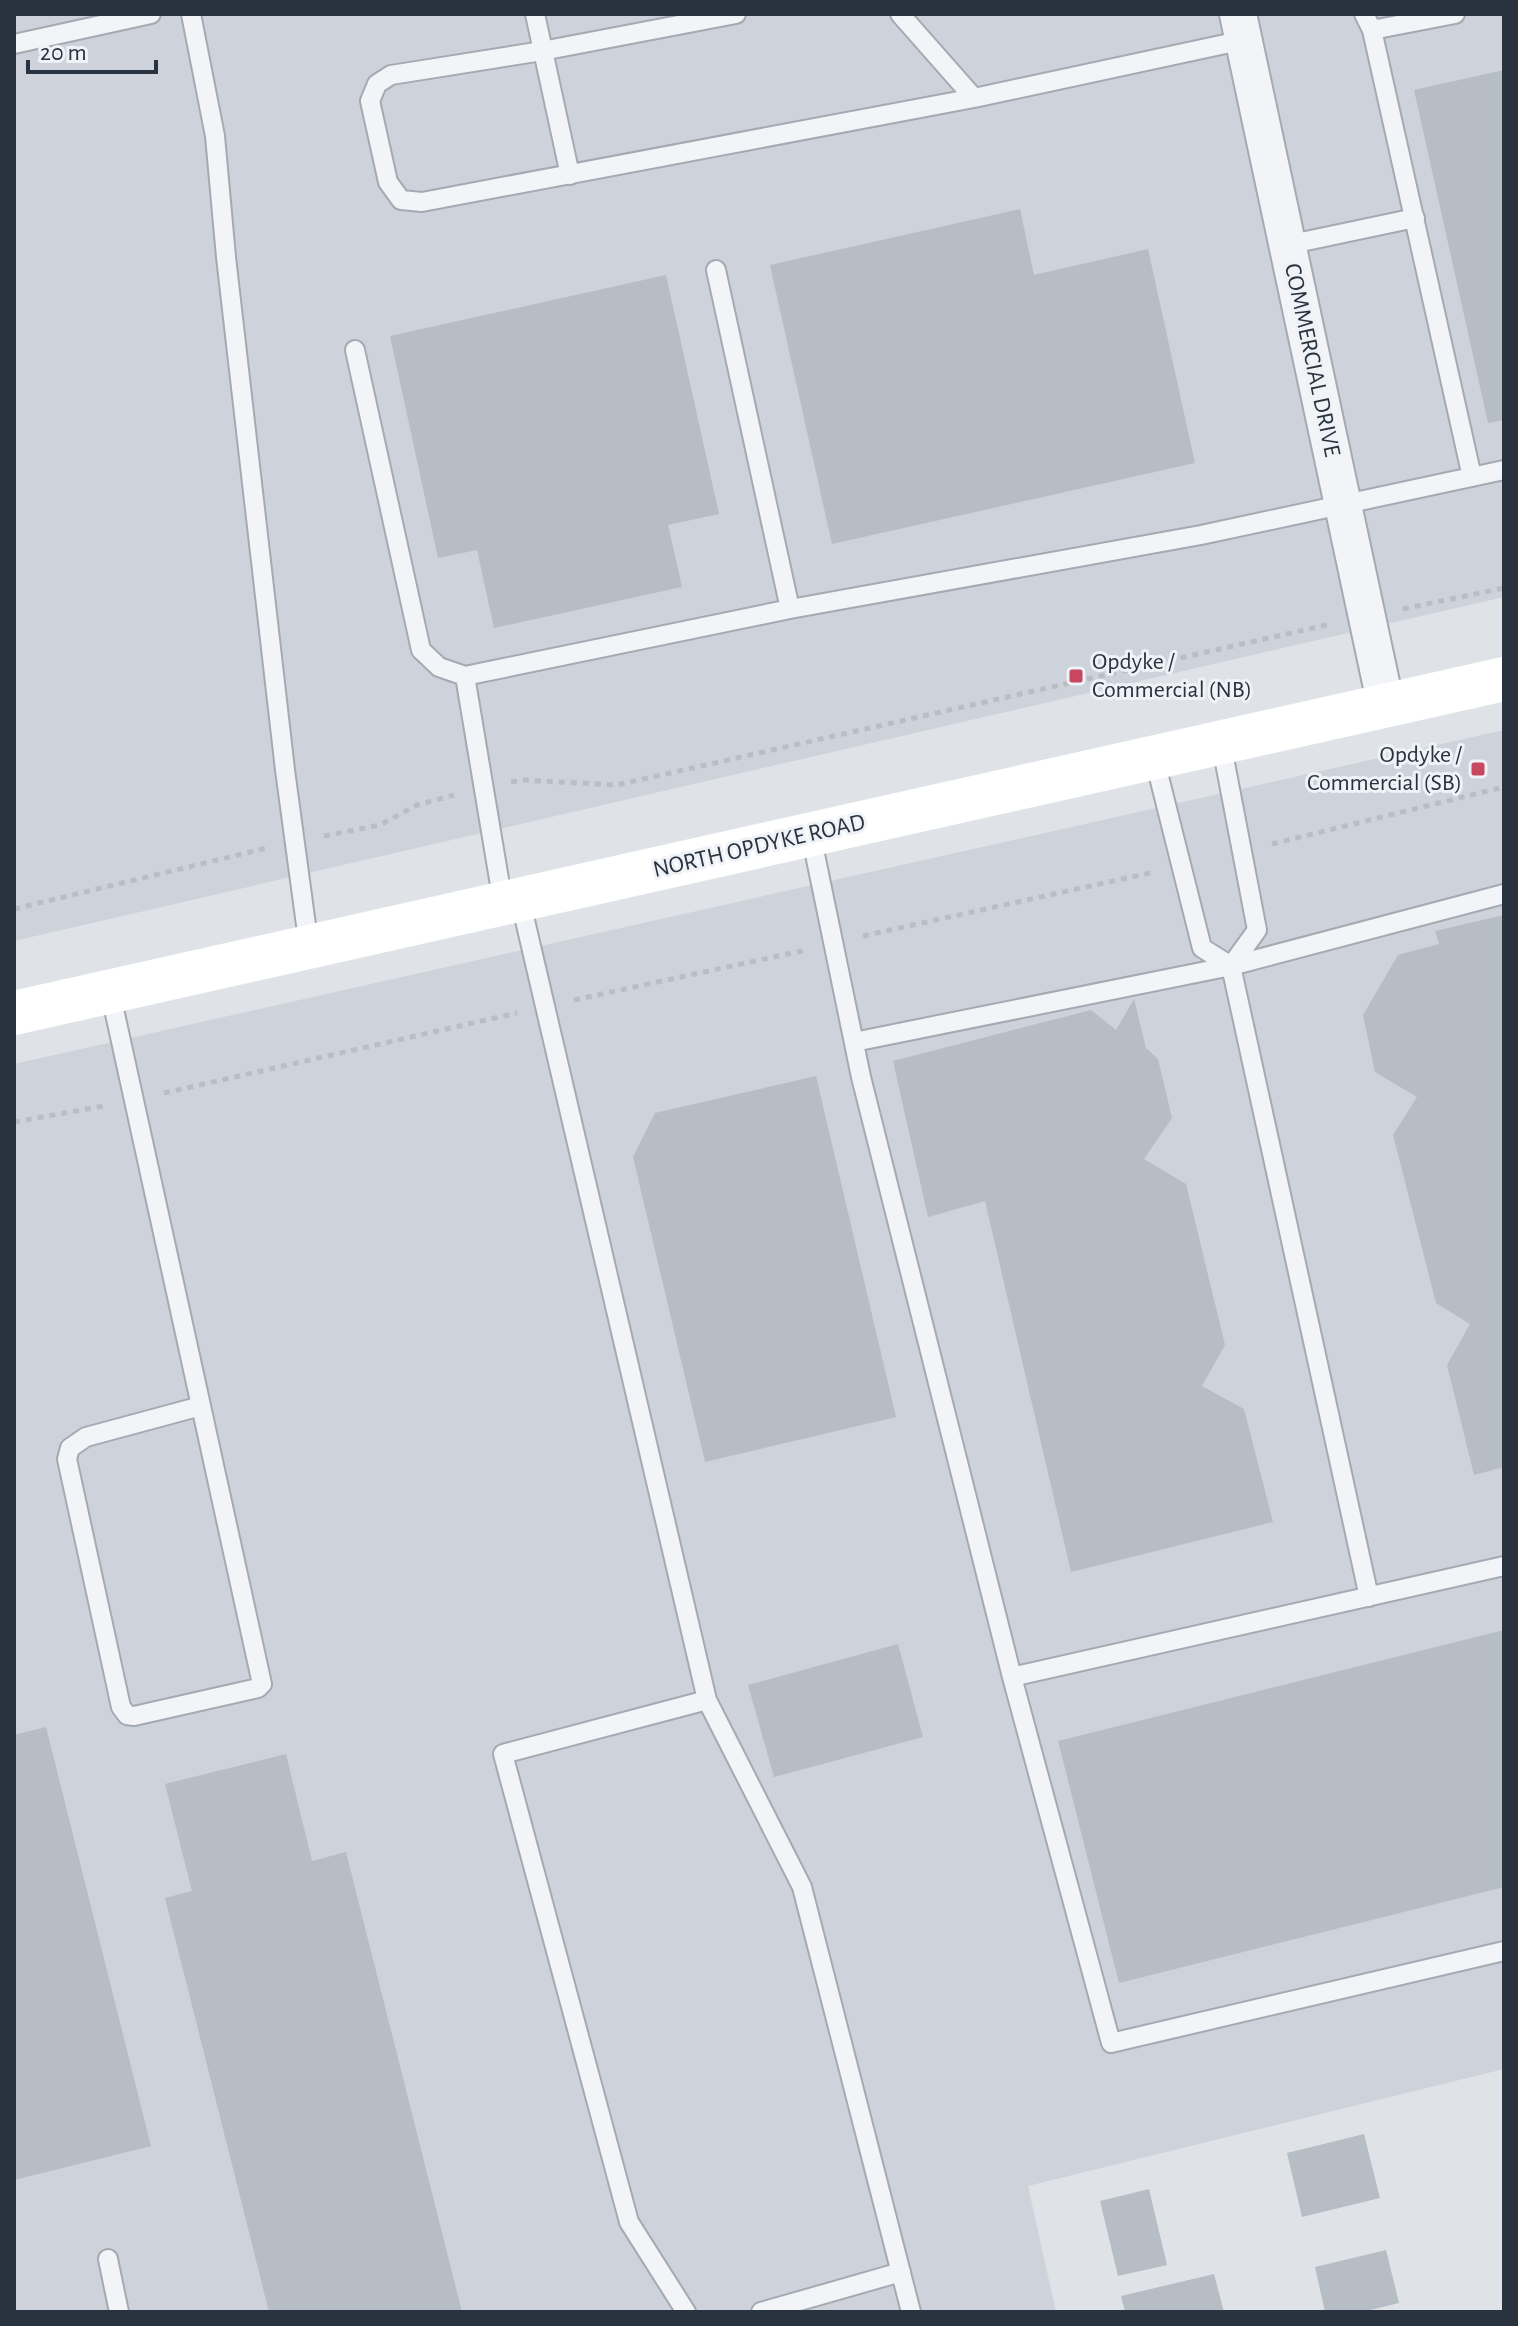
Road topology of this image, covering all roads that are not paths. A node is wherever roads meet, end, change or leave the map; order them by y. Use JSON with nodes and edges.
{"nodes":[{"id":1,"x":151,"y":14,"type":"edge"},
{"id":2,"x":191,"y":14,"type":"edge"},
{"id":3,"x":535,"y":14,"type":"edge"},
{"id":4,"x":736,"y":14,"type":"edge"},
{"id":5,"x":900,"y":14,"type":"edge"},
{"id":6,"x":1455,"y":14,"type":"edge"},
{"id":7,"x":1368,"y":22,"type":"edge"},
{"id":8,"x":1241,"y":27,"type":"edge"},
{"id":9,"x":14,"y":44,"type":"edge"},
{"id":10,"x":542,"y":51,"type":"junction"},
{"id":11,"x":974,"y":98,"type":"junction"},
{"id":12,"x":570,"y":175,"type":"junction"},
{"id":13,"x":1415,"y":218,"type":"junction"},
{"id":14,"x":1287,"y":245,"type":"junction"},
{"id":15,"x":716,"y":270,"type":"dead end"},
{"id":16,"x":355,"y":350,"type":"dead end"},
{"id":17,"x":1504,"y":470,"type":"edge"},
{"id":18,"x":1472,"y":477,"type":"junction"},
{"id":19,"x":1343,"y":505,"type":"junction"},
{"id":20,"x":790,"y":609,"type":"junction"},
{"id":21,"x":465,"y":676,"type":"junction"},
{"id":22,"x":1504,"y":679,"type":"edge"},
{"id":23,"x":1386,"y":706,"type":"junction"},
{"id":24,"x":1221,"y":742,"type":"junction"},
{"id":25,"x":1154,"y":757,"type":"junction"},
{"id":26,"x":811,"y":835,"type":"junction"},
{"id":27,"x":1504,"y":894,"type":"edge"},
{"id":28,"x":512,"y":901,"type":"junction"},
{"id":29,"x":309,"y":947,"type":"junction"},
{"id":30,"x":1231,"y":966,"type":"junction"},
{"id":31,"x":110,"y":991,"type":"junction"},
{"id":32,"x":14,"y":1013,"type":"edge"},
{"id":33,"x":854,"y":1042,"type":"junction"},
{"id":34,"x":201,"y":1406,"type":"junction"},
{"id":35,"x":1504,"y":1566,"type":"edge"},
{"id":36,"x":1369,"y":1597,"type":"junction"},
{"id":37,"x":1012,"y":1677,"type":"junction"},
{"id":38,"x":707,"y":1700,"type":"junction"},
{"id":39,"x":1504,"y":1951,"type":"edge"},
{"id":40,"x":108,"y":2259,"type":"dead end"},
{"id":41,"x":901,"y":2272,"type":"junction"},
{"id":42,"x":119,"y":2312,"type":"edge"},
{"id":43,"x":686,"y":2312,"type":"edge"},
{"id":44,"x":761,"y":2312,"type":"edge"},
{"id":45,"x":911,"y":2312,"type":"edge"}],
"edges":[{"from":1,"to":9,"type":"lane"},
{"from":2,"to":29,"type":"lane"},
{"from":3,"to":10,"type":"lane"},
{"from":4,"to":10,"type":"lane"},
{"from":5,"to":11,"type":"lane"},
{"from":6,"to":7,"type":"lane"},
{"from":7,"to":13,"type":"lane"},
{"from":8,"to":11,"type":"lane"},
{"from":8,"to":14,"type":"street","name":"COMMERCIAL DRIVE"},
{"from":10,"to":12,"type":"lane"},
{"from":10,"to":12,"type":"lane"},
{"from":11,"to":12,"type":"lane"},
{"from":13,"to":14,"type":"lane"},
{"from":13,"to":18,"type":"lane"},
{"from":14,"to":19,"type":"street","name":"COMMERCIAL DRIVE"},
{"from":15,"to":20,"type":"lane"},
{"from":16,"to":21,"type":"lane"},
{"from":17,"to":18,"type":"lane"},
{"from":18,"to":19,"type":"lane"},
{"from":19,"to":20,"type":"lane"},
{"from":19,"to":23,"type":"street","name":"COMMERCIAL DRIVE"},
{"from":20,"to":21,"type":"lane"},
{"from":21,"to":28,"type":"lane"},
{"from":22,"to":23,"type":"main road","name":"NORTH OPDYKE ROAD"},
{"from":23,"to":24,"type":"main road","name":"NORTH OPDYKE ROAD"},
{"from":24,"to":25,"type":"main road","name":"NORTH OPDYKE ROAD"},
{"from":24,"to":30,"type":"lane"},
{"from":25,"to":26,"type":"main road","name":"NORTH OPDYKE ROAD"},
{"from":25,"to":30,"type":"lane"},
{"from":26,"to":28,"type":"main road","name":"NORTH OPDYKE ROAD"},
{"from":26,"to":33,"type":"lane"},
{"from":27,"to":30,"type":"lane"},
{"from":28,"to":29,"type":"main road","name":"NORTH OPDYKE ROAD"},
{"from":28,"to":38,"type":"lane"},
{"from":29,"to":31,"type":"main road","name":"NORTH OPDYKE ROAD"},
{"from":30,"to":33,"type":"lane"},
{"from":30,"to":36,"type":"lane"},
{"from":31,"to":32,"type":"main road","name":"NORTH OPDYKE ROAD"},
{"from":31,"to":34,"type":"lane"},
{"from":33,"to":37,"type":"lane"},
{"from":34,"to":34,"type":"lane"},
{"from":35,"to":36,"type":"lane"},
{"from":36,"to":37,"type":"lane"},
{"from":37,"to":39,"type":"lane"},
{"from":38,"to":41,"type":"lane"},
{"from":38,"to":43,"type":"lane"},
{"from":40,"to":42,"type":"lane"},
{"from":41,"to":44,"type":"lane"},
{"from":41,"to":45,"type":"lane"}]}
